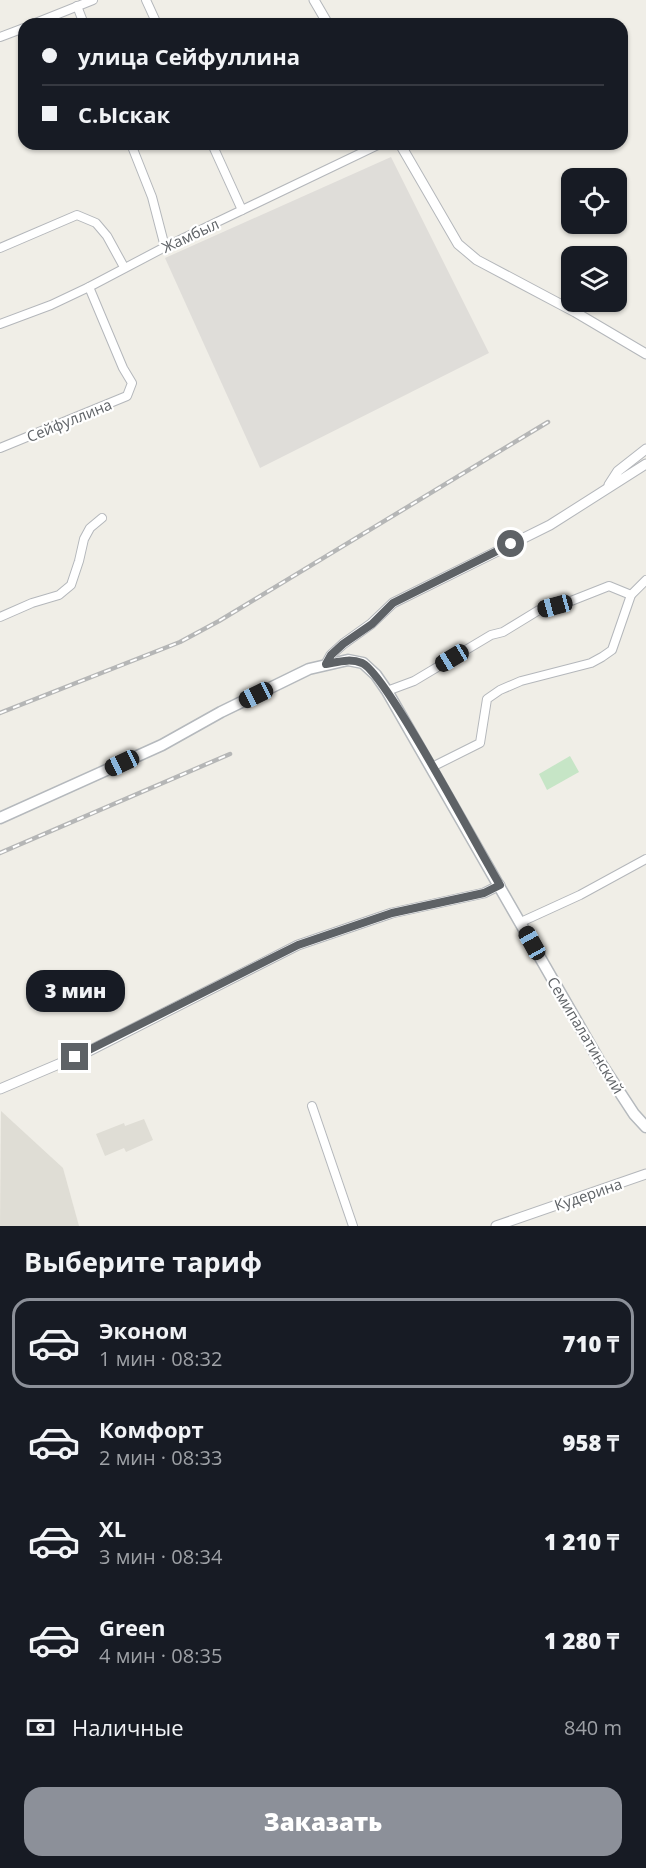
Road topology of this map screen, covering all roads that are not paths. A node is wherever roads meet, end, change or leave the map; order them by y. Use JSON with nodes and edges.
{"nodes":[{"id":1,"x":93,"y":0,"type":"edge"},
{"id":2,"x":146,"y":0,"type":"edge"},
{"id":3,"x":314,"y":0,"type":"edge"},
{"id":4,"x":77,"y":6,"type":"junction"},
{"id":5,"x":48,"y":18,"type":"edge"},
{"id":6,"x":82,"y":18,"type":"edge"},
{"id":7,"x":154,"y":18,"type":"edge"},
{"id":8,"x":324,"y":18,"type":"edge"},
{"id":9,"x":18,"y":30,"type":"edge"},
{"id":10,"x":0,"y":37,"type":"edge"},
{"id":11,"x":133,"y":150,"type":"edge"},
{"id":12,"x":215,"y":150,"type":"edge"},
{"id":13,"x":367,"y":150,"type":"edge"},
{"id":14,"x":403,"y":150,"type":"edge"},
{"id":15,"x":242,"y":210,"type":"junction"},
{"id":16,"x":165,"y":247,"type":"junction"},
{"id":17,"x":0,"y":248,"type":"edge"},
{"id":18,"x":124,"y":267,"type":"junction"},
{"id":19,"x":89,"y":287,"type":"junction"},
{"id":20,"x":0,"y":324,"type":"edge"},
{"id":21,"x":646,"y":354,"type":"edge"},
{"id":22,"x":0,"y":448,"type":"edge"},
{"id":23,"x":646,"y":449,"type":"edge"},
{"id":24,"x":646,"y":464,"type":"edge"},
{"id":25,"x":606,"y":489,"type":"junction"},
{"id":26,"x":102,"y":518,"type":"dead end"},
{"id":27,"x":646,"y":580,"type":"edge"},
{"id":28,"x":631,"y":595,"type":"junction"},
{"id":29,"x":0,"y":617,"type":"edge"},
{"id":30,"x":326,"y":664,"type":"junction"},
{"id":31,"x":387,"y":691,"type":"junction"},
{"id":32,"x":432,"y":766,"type":"junction"},
{"id":33,"x":0,"y":818,"type":"edge"},
{"id":34,"x":646,"y":859,"type":"edge"},
{"id":35,"x":500,"y":885,"type":"junction"},
{"id":36,"x":521,"y":922,"type":"junction"},
{"id":37,"x":0,"y":1089,"type":"edge"},
{"id":38,"x":312,"y":1106,"type":"dead end"},
{"id":39,"x":646,"y":1127,"type":"edge"},
{"id":40,"x":646,"y":1174,"type":"edge"},
{"id":41,"x":353,"y":1226,"type":"edge"},
{"id":42,"x":496,"y":1226,"type":"edge"}],
"edges":[{"from":1,"to":4,"type":"street"},
{"from":2,"to":7,"type":"street"},
{"from":3,"to":8,"type":"street"},
{"from":4,"to":5,"type":"street"},
{"from":4,"to":6,"type":"street"},
{"from":9,"to":10,"type":"street"},
{"from":11,"to":16,"type":"street"},
{"from":12,"to":15,"type":"street"},
{"from":13,"to":15,"type":"street","name":"Жамбыл"},
{"from":14,"to":21,"type":"street"},
{"from":15,"to":16,"type":"street","name":"Жамбыл"},
{"from":16,"to":18,"type":"street","name":"Жамбыл"},
{"from":17,"to":18,"type":"street"},
{"from":18,"to":19,"type":"street","name":"Жамбыл"},
{"from":19,"to":20,"type":"street","name":"Жамбыл"},
{"from":19,"to":22,"type":"street","name":"Сейфуллина"},
{"from":23,"to":25,"type":"street"},
{"from":24,"to":25,"type":"street"},
{"from":25,"to":30,"type":"street"},
{"from":26,"to":29,"type":"street"},
{"from":27,"to":28,"type":"street"},
{"from":28,"to":31,"type":"street"},
{"from":28,"to":32,"type":"street"},
{"from":30,"to":31,"type":"main road","name":"Семипалатинский"},
{"from":30,"to":33,"type":"main road"},
{"from":31,"to":32,"type":"main road","name":"Семипалатинский"},
{"from":32,"to":35,"type":"main road","name":"Семипалатинский"},
{"from":34,"to":36,"type":"street"},
{"from":35,"to":36,"type":"main road","name":"Семипалатинский"},
{"from":35,"to":37,"type":"street"},
{"from":36,"to":39,"type":"main road","name":"Семипалатинский"},
{"from":38,"to":41,"type":"street"},
{"from":40,"to":42,"type":"street","name":"Кудерина"}]}
